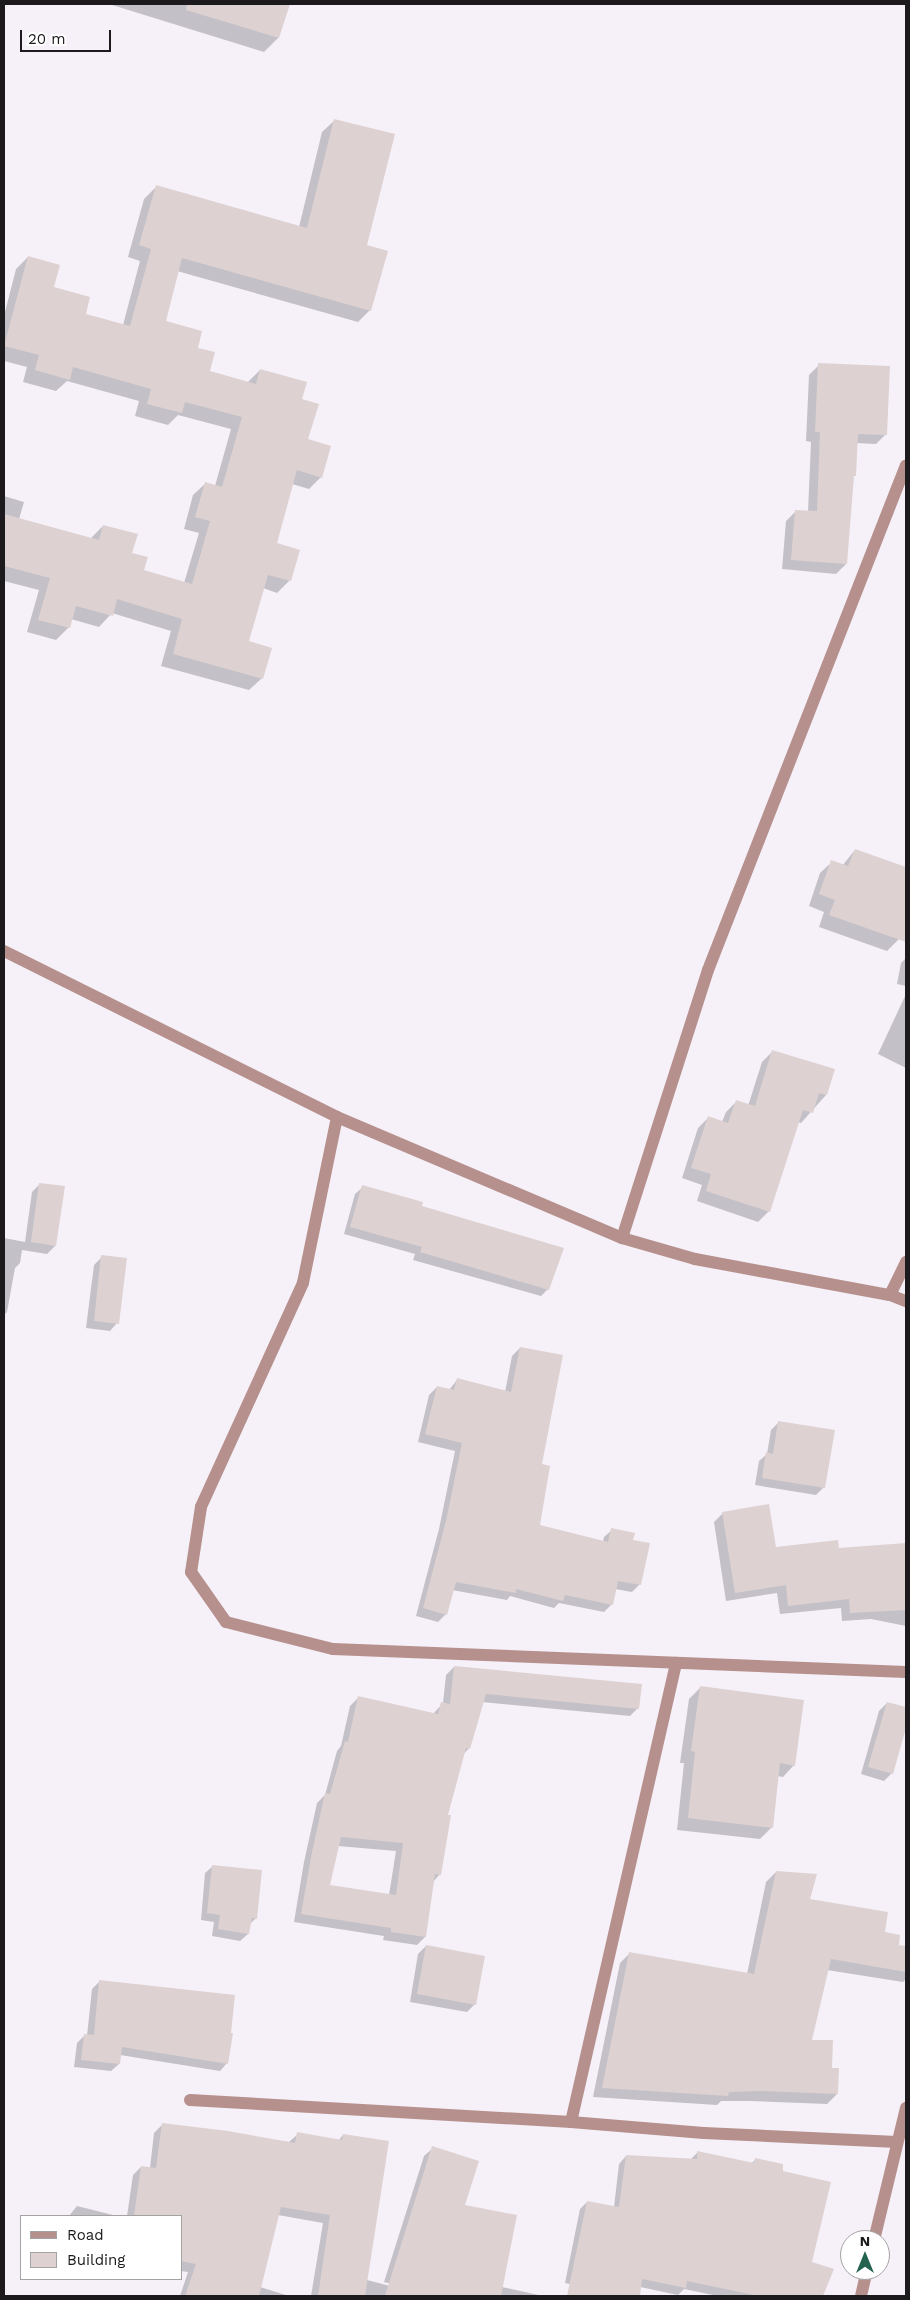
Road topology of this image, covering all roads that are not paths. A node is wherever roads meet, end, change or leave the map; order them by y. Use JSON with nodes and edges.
{"nodes":[{"id":1,"x":906,"y":465,"type":"edge"},
{"id":2,"x":4,"y":951,"type":"edge"},
{"id":3,"x":337,"y":1117,"type":"junction"},
{"id":4,"x":622,"y":1238,"type":"junction"},
{"id":5,"x":906,"y":1262,"type":"edge"},
{"id":6,"x":890,"y":1295,"type":"junction"},
{"id":7,"x":906,"y":1301,"type":"edge"},
{"id":8,"x":676,"y":1663,"type":"junction"},
{"id":9,"x":906,"y":1672,"type":"edge"},
{"id":10,"x":190,"y":2100,"type":"dead end"},
{"id":11,"x":906,"y":2108,"type":"edge"},
{"id":12,"x":571,"y":2122,"type":"junction"},
{"id":13,"x":897,"y":2142,"type":"junction"},
{"id":14,"x":876,"y":2230,"type":"edge"},
{"id":15,"x":865,"y":2280,"type":"edge"},
{"id":16,"x":861,"y":2296,"type":"edge"}],
"edges":[{"from":1,"to":4,"type":"street"},
{"from":2,"to":3,"type":"street"},
{"from":3,"to":4,"type":"street"},
{"from":3,"to":8,"type":"street"},
{"from":4,"to":6,"type":"street"},
{"from":5,"to":6,"type":"street"},
{"from":6,"to":7,"type":"street"},
{"from":8,"to":9,"type":"street"},
{"from":8,"to":12,"type":"street"},
{"from":10,"to":12,"type":"street"},
{"from":11,"to":13,"type":"street"},
{"from":12,"to":13,"type":"street"},
{"from":13,"to":14,"type":"street"},
{"from":15,"to":16,"type":"street"}]}
